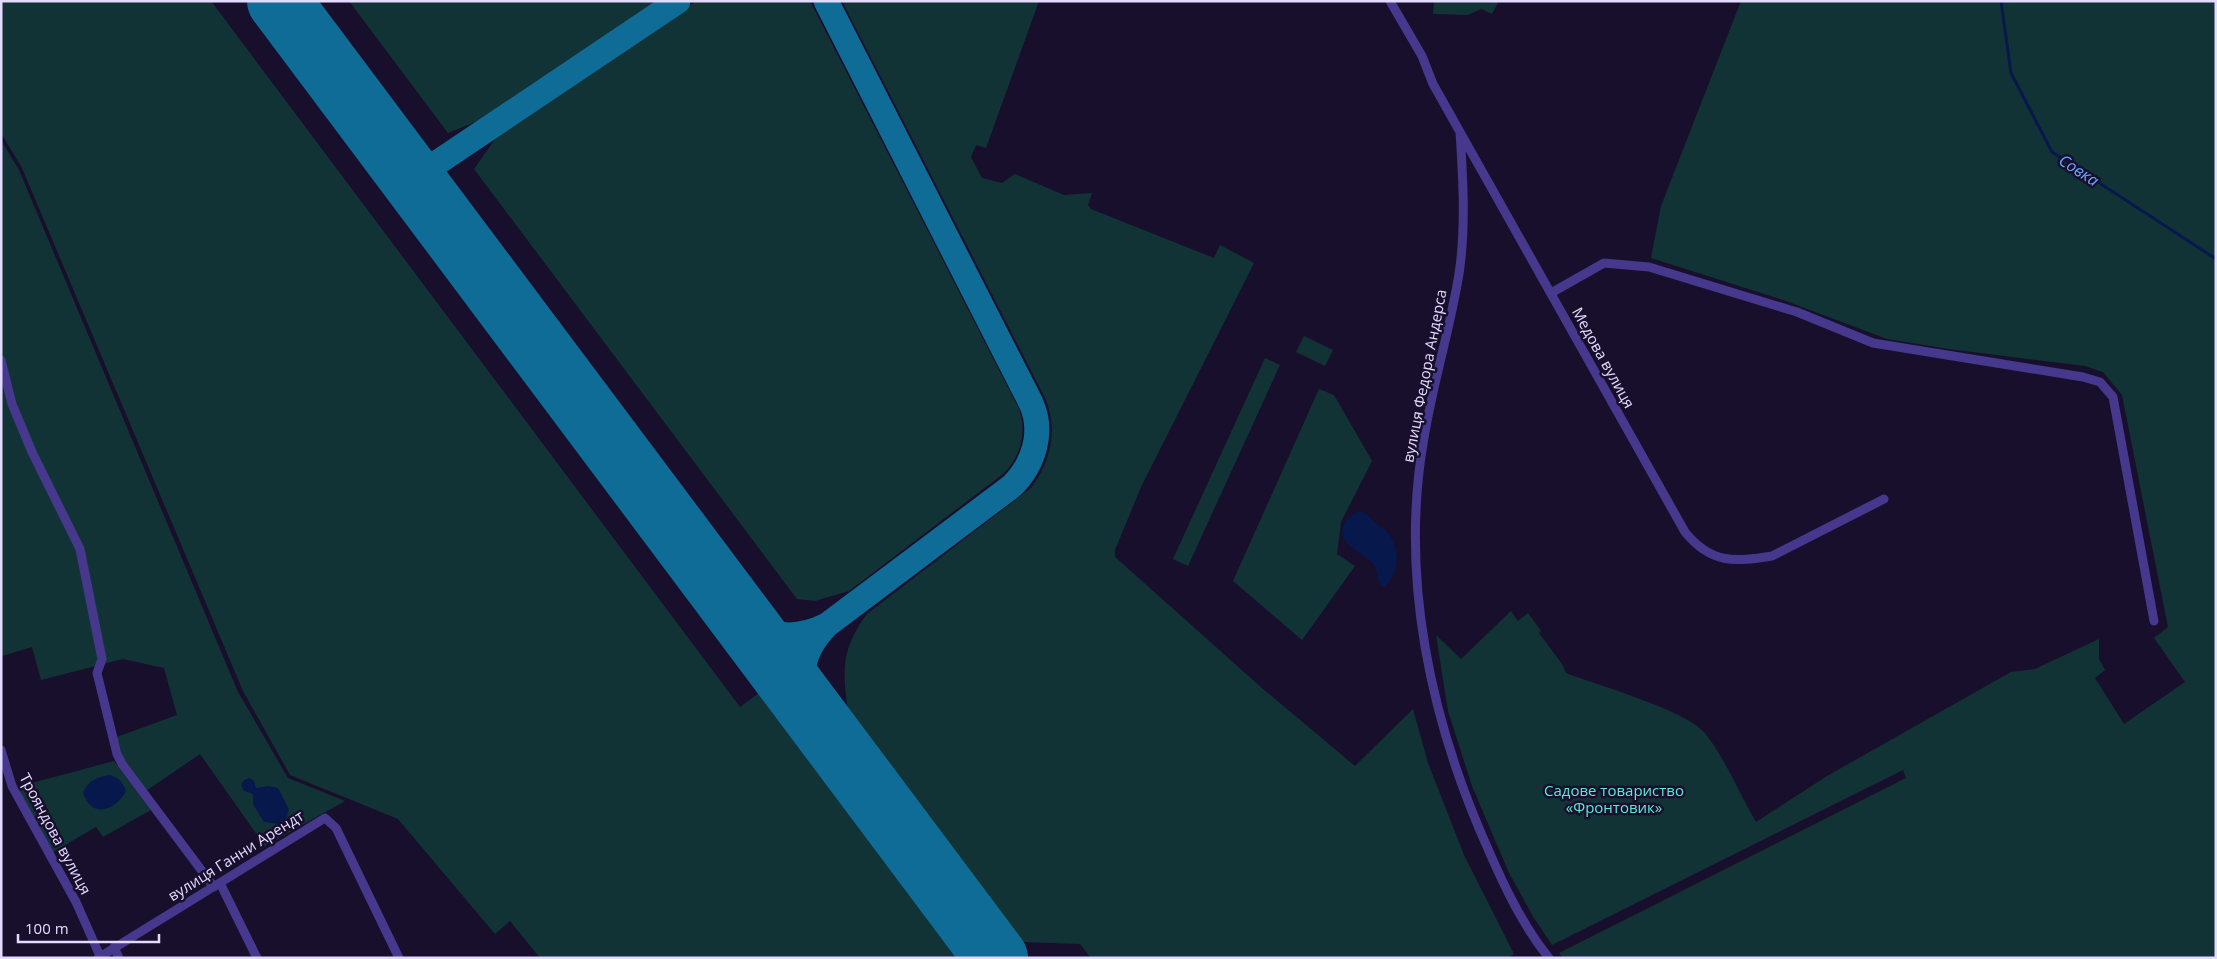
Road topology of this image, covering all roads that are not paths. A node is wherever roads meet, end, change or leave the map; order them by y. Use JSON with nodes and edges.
{"nodes":[{"id":1,"x":1390,"y":1,"type":"edge"},
{"id":2,"x":1460,"y":132,"type":"junction"},
{"id":3,"x":1551,"y":293,"type":"junction"},
{"id":4,"x":1,"y":360,"type":"edge"},
{"id":5,"x":1884,"y":499,"type":"dead end"},
{"id":6,"x":2154,"y":621,"type":"dead end"},
{"id":7,"x":1,"y":750,"type":"edge"},
{"id":8,"x":217,"y":885,"type":"junction"},
{"id":9,"x":114,"y":947,"type":"junction"},
{"id":10,"x":99,"y":957,"type":"edge"},
{"id":11,"x":119,"y":958,"type":"edge"},
{"id":12,"x":257,"y":958,"type":"edge"},
{"id":13,"x":400,"y":958,"type":"edge"},
{"id":14,"x":1549,"y":958,"type":"edge"}],
"edges":[{"from":1,"to":2,"type":"street","name":"Медова вулиця"},
{"from":2,"to":3,"type":"street","name":"Медова вулиця"},
{"from":2,"to":14,"type":"street","name":"вулиця Федора Андерса"},
{"from":3,"to":5,"type":"street","name":"Медова вулиця"},
{"from":3,"to":6,"type":"street"},
{"from":4,"to":8,"type":"street"},
{"from":7,"to":10,"type":"street","name":"Трояндова вулиця"},
{"from":8,"to":9,"type":"street","name":"вулиця Ганни Арендт"},
{"from":8,"to":12,"type":"street"},
{"from":8,"to":13,"type":"street","name":"вулиця Ганни Арендт"},
{"from":9,"to":10,"type":"street","name":"вулиця Ганни Арендт"},
{"from":9,"to":11,"type":"street"}]}
